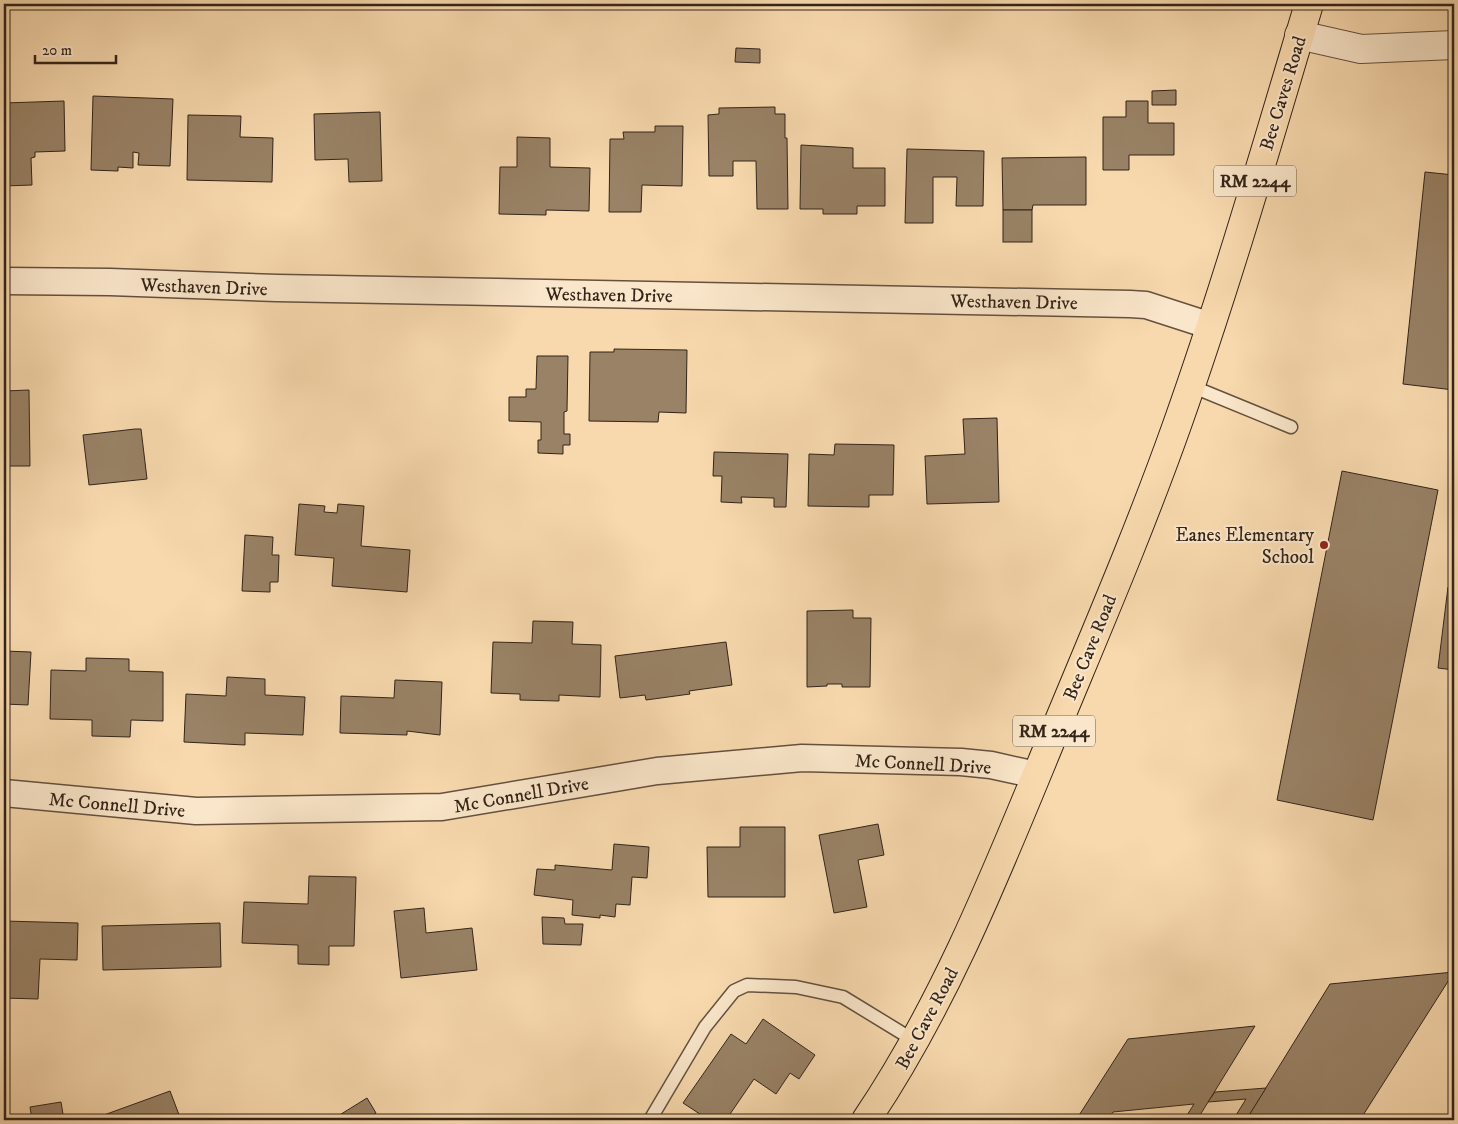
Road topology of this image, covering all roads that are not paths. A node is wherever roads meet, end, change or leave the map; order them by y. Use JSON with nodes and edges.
{"nodes":[{"id":1,"x":1309,"y":4,"type":"edge"},
{"id":2,"x":1299,"y":35,"type":"junction"},
{"id":3,"x":1454,"y":45,"type":"edge"},
{"id":4,"x":4,"y":281,"type":"edge"},
{"id":5,"x":1210,"y":326,"type":"junction"},
{"id":6,"x":1191,"y":386,"type":"junction"},
{"id":7,"x":1291,"y":427,"type":"dead end"},
{"id":8,"x":1036,"y":775,"type":"junction"},
{"id":9,"x":4,"y":793,"type":"edge"},
{"id":10,"x":915,"y":1040,"type":"junction"},
{"id":11,"x":650,"y":1120,"type":"edge"},
{"id":12,"x":866,"y":1120,"type":"edge"}],
"edges":[{"from":1,"to":2,"type":"main road","name":"Bee Caves Road","number":"RM 2244"},
{"from":2,"to":3,"type":"street"},
{"from":2,"to":5,"type":"main road","name":"Bee Caves Road","number":"RM 2244"},
{"from":4,"to":5,"type":"street","name":"Westhaven Drive"},
{"from":5,"to":6,"type":"main road","name":"Bee Cave Road","number":"RM 2244"},
{"from":6,"to":7,"type":"lane"},
{"from":6,"to":8,"type":"main road","name":"Bee Cave Road","number":"RM 2244"},
{"from":8,"to":9,"type":"street","name":"Mc Connell Drive"},
{"from":8,"to":10,"type":"main road","name":"Bee Cave Road","number":"RM 2244"},
{"from":10,"to":11,"type":"lane"},
{"from":10,"to":12,"type":"main road","name":"Bee Cave Road","number":"RM 2244"}]}
